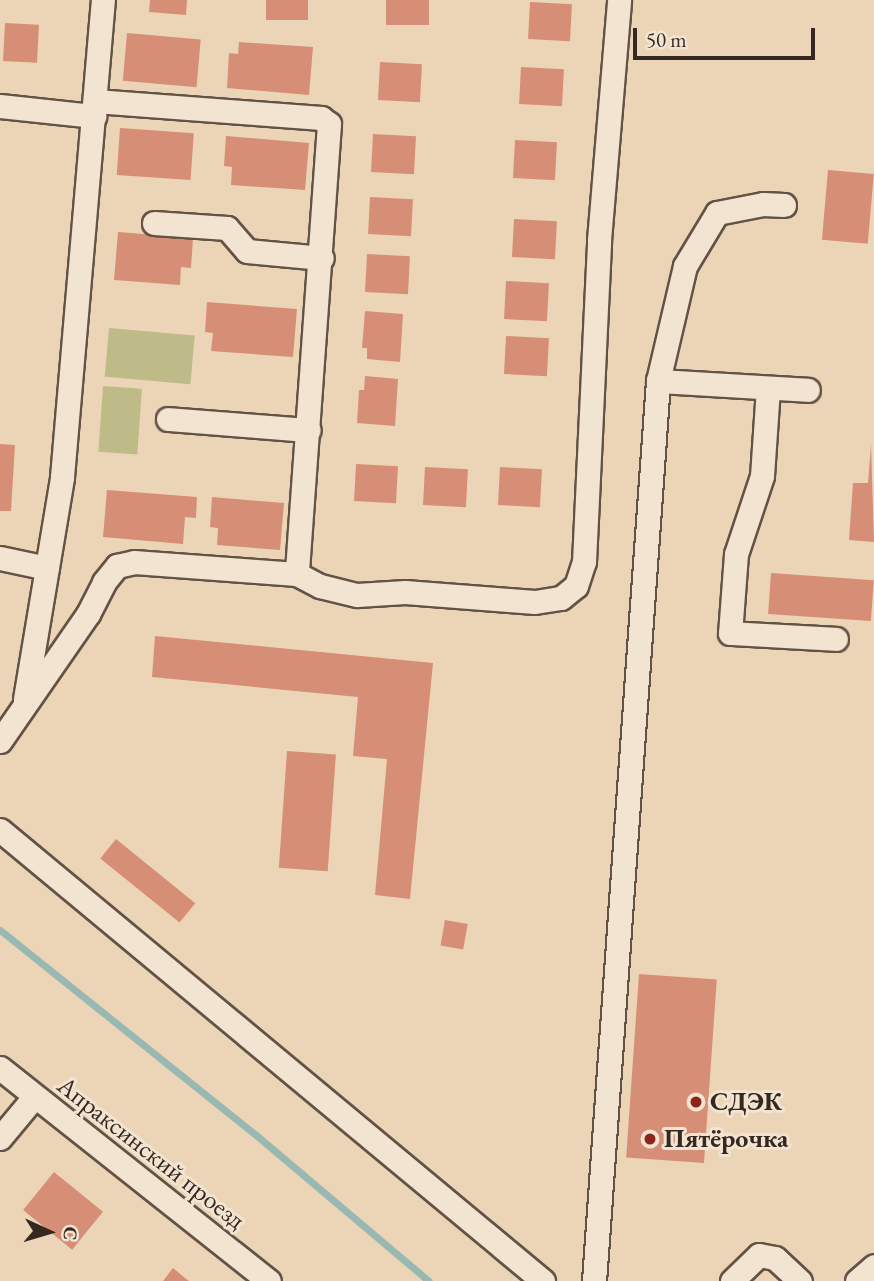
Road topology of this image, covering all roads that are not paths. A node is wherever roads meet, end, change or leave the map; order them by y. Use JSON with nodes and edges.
{"nodes":[{"id":1,"x":103,"y":0,"type":"edge"},
{"id":2,"x":619,"y":0,"type":"edge"},
{"id":3,"x":0,"y":106,"type":"edge"},
{"id":4,"x":95,"y":108,"type":"junction"},
{"id":5,"x":784,"y":205,"type":"dead end"},
{"id":6,"x":154,"y":223,"type":"dead end"},
{"id":7,"x":322,"y":258,"type":"junction"},
{"id":8,"x":658,"y":381,"type":"junction"},
{"id":9,"x":768,"y":388,"type":"junction"},
{"id":10,"x":808,"y":390,"type":"dead end"},
{"id":11,"x":168,"y":419,"type":"dead end"},
{"id":12,"x":309,"y":430,"type":"junction"},
{"id":13,"x":0,"y":558,"type":"edge"},
{"id":14,"x":47,"y":568,"type":"junction"},
{"id":15,"x":297,"y":574,"type":"junction"},
{"id":16,"x":836,"y":639,"type":"dead end"},
{"id":17,"x":24,"y":705,"type":"junction"},
{"id":18,"x":0,"y":741,"type":"edge"},
{"id":19,"x":0,"y":831,"type":"edge"},
{"id":20,"x":0,"y":1069,"type":"edge"},
{"id":21,"x":34,"y":1097,"type":"junction"},
{"id":22,"x":0,"y":1138,"type":"edge"},
{"id":23,"x":874,"y":1266,"type":"edge"},
{"id":24,"x":269,"y":1281,"type":"edge"},
{"id":25,"x":542,"y":1281,"type":"edge"},
{"id":26,"x":594,"y":1281,"type":"edge"},
{"id":27,"x":732,"y":1281,"type":"edge"},
{"id":28,"x":800,"y":1281,"type":"edge"},
{"id":29,"x":857,"y":1281,"type":"edge"}],
"edges":[{"from":1,"to":4,"type":"street"},
{"from":2,"to":15,"type":"street"},
{"from":3,"to":4,"type":"street"},
{"from":4,"to":7,"type":"street"},
{"from":4,"to":14,"type":"street"},
{"from":5,"to":8,"type":"street"},
{"from":6,"to":7,"type":"street"},
{"from":7,"to":12,"type":"street"},
{"from":8,"to":9,"type":"street"},
{"from":8,"to":26,"type":"street"},
{"from":9,"to":10,"type":"street"},
{"from":9,"to":16,"type":"street"},
{"from":11,"to":12,"type":"street"},
{"from":12,"to":15,"type":"street"},
{"from":13,"to":14,"type":"street"},
{"from":14,"to":17,"type":"street"},
{"from":15,"to":17,"type":"street"},
{"from":17,"to":18,"type":"street"},
{"from":19,"to":25,"type":"street"},
{"from":20,"to":21,"type":"street","name":"Апраксинский проезд"},
{"from":21,"to":22,"type":"street"},
{"from":21,"to":24,"type":"street","name":"Апраксинский проезд"},
{"from":23,"to":29,"type":"street"},
{"from":27,"to":28,"type":"street"}]}
